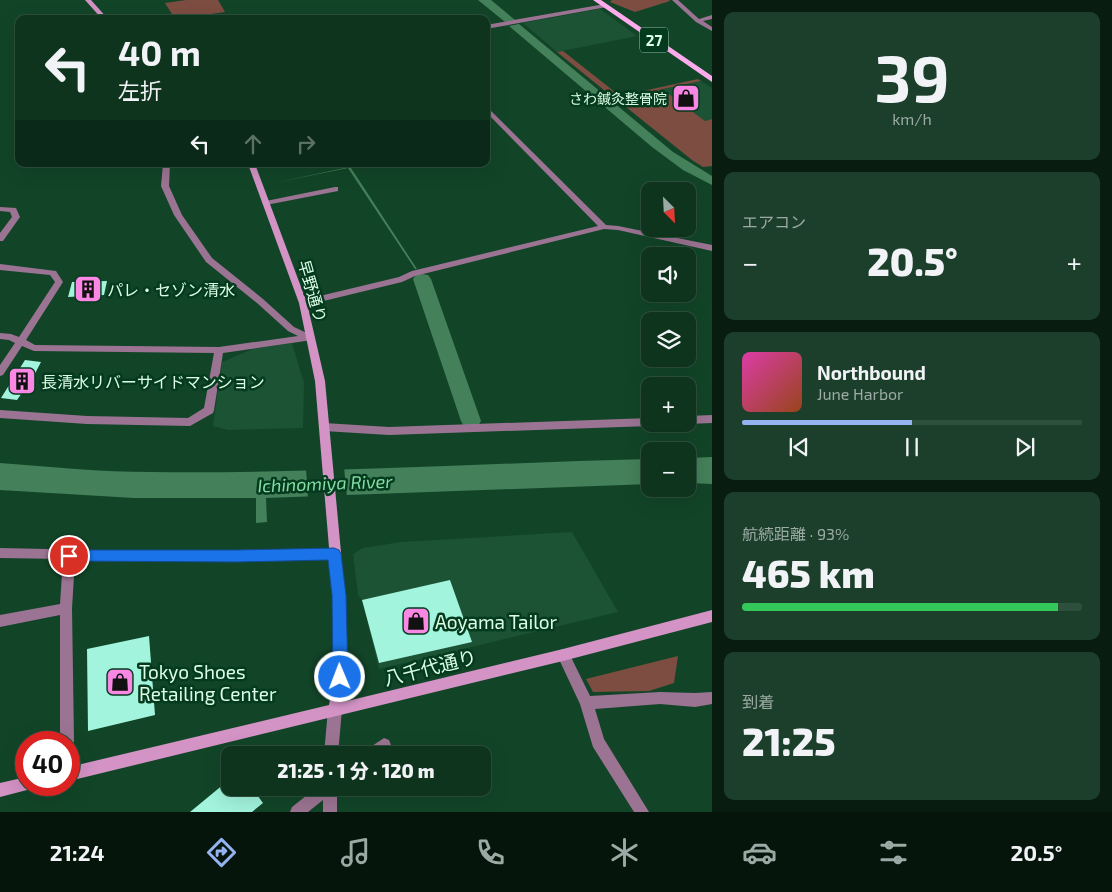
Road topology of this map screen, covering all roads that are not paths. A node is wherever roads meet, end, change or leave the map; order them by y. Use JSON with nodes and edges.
{"nodes":[{"id":1,"x":88,"y":0,"type":"edge"},
{"id":2,"x":596,"y":0,"type":"edge"},
{"id":3,"x":675,"y":0,"type":"edge"},
{"id":4,"x":605,"y":6,"type":"junction"},
{"id":5,"x":101,"y":15,"type":"edge"},
{"id":6,"x":712,"y":17,"type":"edge"},
{"id":7,"x":698,"y":21,"type":"junction"},
{"id":8,"x":490,"y":26,"type":"edge"},
{"id":9,"x":712,"y":30,"type":"edge"},
{"id":10,"x":712,"y":80,"type":"edge"},
{"id":11,"x":490,"y":112,"type":"edge"},
{"id":12,"x":166,"y":167,"type":"edge"},
{"id":13,"x":252,"y":167,"type":"edge"},
{"id":14,"x":335,"y":189,"type":"dead end"},
{"id":15,"x":266,"y":203,"type":"junction"},
{"id":16,"x":0,"y":209,"type":"edge"},
{"id":17,"x":604,"y":228,"type":"junction"},
{"id":18,"x":0,"y":239,"type":"edge"},
{"id":19,"x":712,"y":248,"type":"edge"},
{"id":20,"x":0,"y":267,"type":"edge"},
{"id":21,"x":303,"y":303,"type":"junction"},
{"id":22,"x":0,"y":336,"type":"edge"},
{"id":23,"x":309,"y":338,"type":"junction"},
{"id":24,"x":19,"y":343,"type":"junction"},
{"id":25,"x":218,"y":350,"type":"junction"},
{"id":26,"x":0,"y":373,"type":"edge"},
{"id":27,"x":0,"y":414,"type":"edge"},
{"id":28,"x":712,"y":419,"type":"edge"},
{"id":29,"x":696,"y":420,"type":"edge"},
{"id":30,"x":641,"y":422,"type":"edge"},
{"id":31,"x":325,"y":430,"type":"junction"},
{"id":32,"x":0,"y":552,"type":"edge"},
{"id":33,"x":334,"y":554,"type":"junction"},
{"id":34,"x":69,"y":556,"type":"junction"},
{"id":35,"x":66,"y":608,"type":"junction"},
{"id":36,"x":712,"y":616,"type":"edge"},
{"id":37,"x":0,"y":621,"type":"edge"},
{"id":38,"x":563,"y":655,"type":"junction"},
{"id":39,"x":712,"y":698,"type":"edge"},
{"id":40,"x":586,"y":702,"type":"junction"},
{"id":41,"x":335,"y":709,"type":"junction"},
{"id":42,"x":68,"y":731,"type":"edge"},
{"id":43,"x":332,"y":746,"type":"edge"},
{"id":44,"x":80,"y":771,"type":"edge"},
{"id":45,"x":15,"y":787,"type":"edge"},
{"id":46,"x":0,"y":790,"type":"edge"},
{"id":47,"x":318,"y":796,"type":"edge"},
{"id":48,"x":329,"y":796,"type":"edge"},
{"id":49,"x":297,"y":812,"type":"edge"},
{"id":50,"x":330,"y":812,"type":"edge"},
{"id":51,"x":642,"y":812,"type":"edge"}],
"edges":[{"from":1,"to":5,"type":"street"},
{"from":2,"to":4,"type":"main road","number":"27"},
{"from":3,"to":7,"type":"street"},
{"from":4,"to":8,"type":"street"},
{"from":4,"to":10,"type":"main road","number":"27"},
{"from":6,"to":7,"type":"street"},
{"from":7,"to":9,"type":"street"},
{"from":11,"to":17,"type":"street"},
{"from":12,"to":23,"type":"street"},
{"from":13,"to":15,"type":"street","name":"早野通り"},
{"from":14,"to":15,"type":"street"},
{"from":15,"to":21,"type":"street","name":"早野通り"},
{"from":16,"to":18,"type":"street"},
{"from":17,"to":19,"type":"street"},
{"from":17,"to":21,"type":"street"},
{"from":20,"to":24,"type":"street"},
{"from":21,"to":23,"type":"street","name":"早野通り"},
{"from":22,"to":24,"type":"street"},
{"from":23,"to":25,"type":"street"},
{"from":23,"to":31,"type":"street","name":"早野通り"},
{"from":24,"to":25,"type":"street"},
{"from":24,"to":26,"type":"street"},
{"from":25,"to":27,"type":"street"},
{"from":28,"to":29,"type":"street"},
{"from":30,"to":31,"type":"street"},
{"from":31,"to":33,"type":"street","name":"早野通り"},
{"from":32,"to":34,"type":"street"},
{"from":33,"to":34,"type":"street"},
{"from":33,"to":41,"type":"street"},
{"from":34,"to":35,"type":"street"},
{"from":35,"to":37,"type":"street"},
{"from":35,"to":42,"type":"street"},
{"from":36,"to":38,"type":"street","name":"八千代通り"},
{"from":38,"to":40,"type":"street"},
{"from":38,"to":41,"type":"street","name":"八千代通り"},
{"from":39,"to":40,"type":"street"},
{"from":40,"to":51,"type":"street"},
{"from":41,"to":43,"type":"street"},
{"from":41,"to":44,"type":"street","name":"八千代通り"},
{"from":45,"to":46,"type":"street"},
{"from":47,"to":49,"type":"street"},
{"from":48,"to":50,"type":"street"}]}
